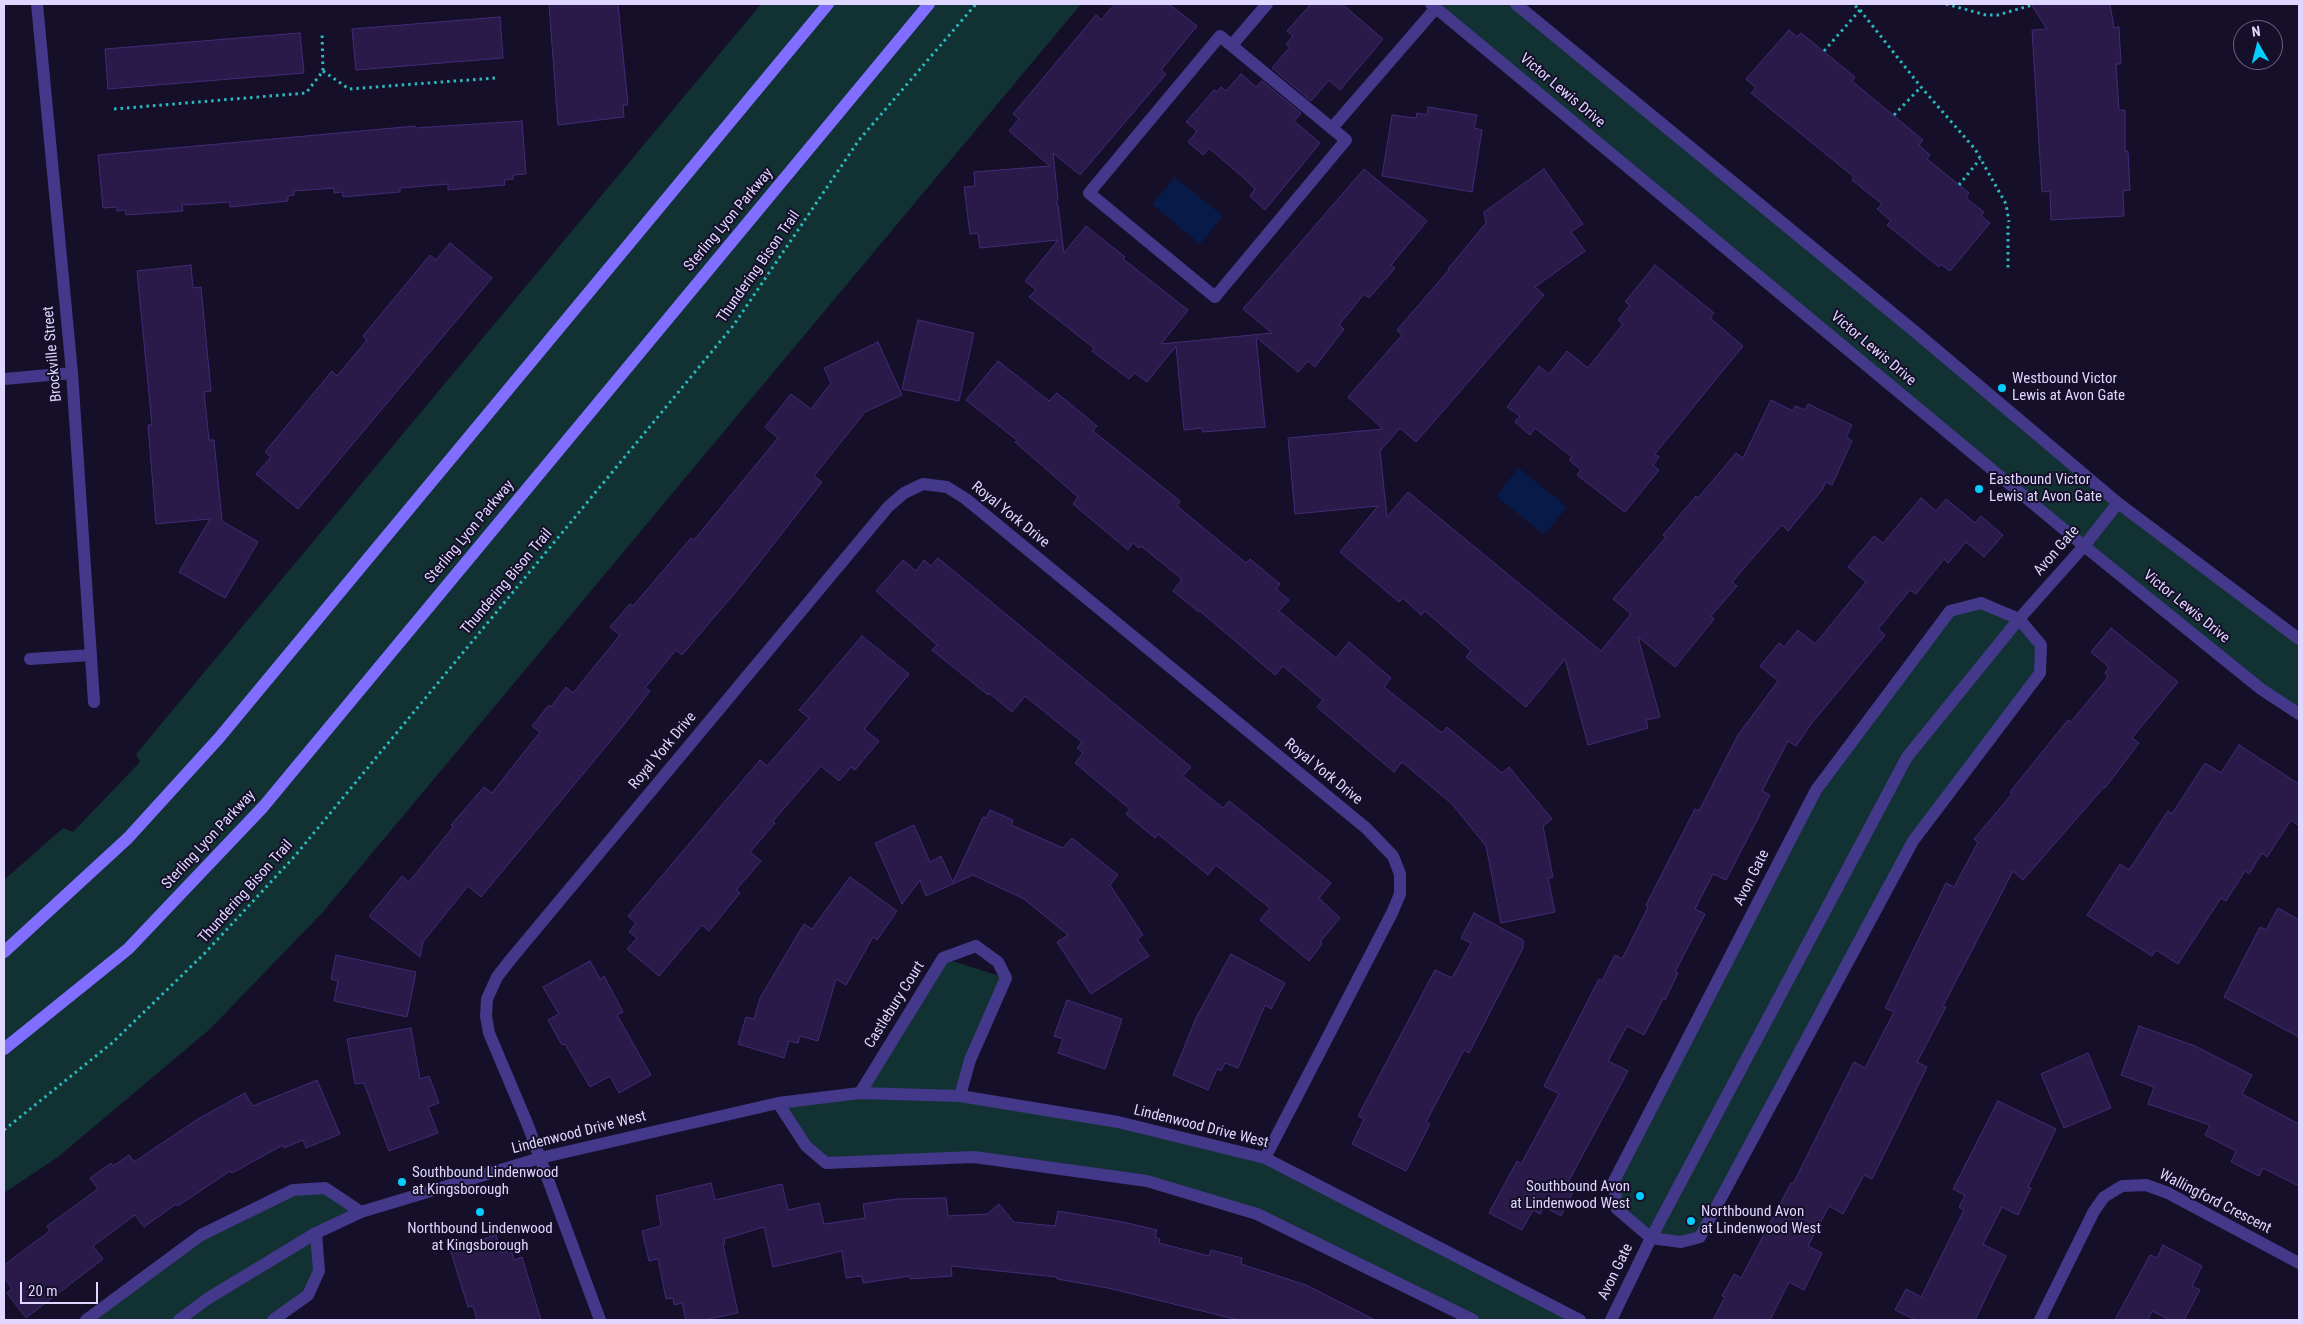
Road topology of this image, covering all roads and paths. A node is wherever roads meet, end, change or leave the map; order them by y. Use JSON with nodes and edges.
{"nodes":[{"id":1,"x":37,"y":4,"type":"edge"},
{"id":2,"x":828,"y":4,"type":"edge"},
{"id":3,"x":929,"y":4,"type":"edge"},
{"id":4,"x":976,"y":4,"type":"edge"},
{"id":5,"x":1267,"y":4,"type":"edge"},
{"id":6,"x":1516,"y":4,"type":"edge"},
{"id":7,"x":1853,"y":4,"type":"edge"},
{"id":8,"x":1946,"y":4,"type":"edge"},
{"id":9,"x":2032,"y":4,"type":"edge"},
{"id":10,"x":1434,"y":6,"type":"edge"},
{"id":11,"x":1860,"y":10,"type":"junction"},
{"id":12,"x":322,"y":32,"type":"dead end"},
{"id":13,"x":1232,"y":45,"type":"junction"},
{"id":14,"x":1824,"y":51,"type":"dead end"},
{"id":15,"x":323,"y":71,"type":"junction"},
{"id":16,"x":496,"y":78,"type":"dead end"},
{"id":17,"x":1921,"y":87,"type":"junction"},
{"id":18,"x":114,"y":109,"type":"dead end"},
{"id":19,"x":1894,"y":116,"type":"dead end"},
{"id":20,"x":1332,"y":128,"type":"junction"},
{"id":21,"x":1980,"y":158,"type":"junction"},
{"id":22,"x":1959,"y":185,"type":"dead end"},
{"id":23,"x":2008,"y":270,"type":"dead end"},
{"id":24,"x":72,"y":373,"type":"junction"},
{"id":25,"x":4,"y":379,"type":"edge"},
{"id":26,"x":2118,"y":503,"type":"junction"},
{"id":27,"x":2084,"y":546,"type":"junction"},
{"id":28,"x":2019,"y":619,"type":"junction"},
{"id":29,"x":2299,"y":639,"type":"edge"},
{"id":30,"x":91,"y":655,"type":"junction"},
{"id":31,"x":30,"y":658,"type":"dead end"},
{"id":32,"x":94,"y":702,"type":"dead end"},
{"id":33,"x":2299,"y":714,"type":"edge"},
{"id":34,"x":4,"y":952,"type":"edge"},
{"id":35,"x":4,"y":1049,"type":"edge"},
{"id":36,"x":860,"y":1093,"type":"junction"},
{"id":37,"x":960,"y":1096,"type":"junction"},
{"id":38,"x":778,"y":1103,"type":"junction"},
{"id":39,"x":4,"y":1130,"type":"edge"},
{"id":40,"x":540,"y":1158,"type":"junction"},
{"id":41,"x":1265,"y":1158,"type":"junction"},
{"id":42,"x":361,"y":1212,"type":"junction"},
{"id":43,"x":316,"y":1233,"type":"junction"},
{"id":44,"x":1651,"y":1238,"type":"junction"},
{"id":45,"x":2299,"y":1263,"type":"edge"},
{"id":46,"x":86,"y":1320,"type":"edge"},
{"id":47,"x":179,"y":1320,"type":"edge"},
{"id":48,"x":273,"y":1320,"type":"edge"},
{"id":49,"x":600,"y":1320,"type":"edge"},
{"id":50,"x":1473,"y":1320,"type":"edge"},
{"id":51,"x":1580,"y":1320,"type":"edge"},
{"id":52,"x":1610,"y":1320,"type":"edge"},
{"id":53,"x":2040,"y":1320,"type":"edge"}],
"edges":[{"from":1,"to":24,"type":"street","name":"Brockville Street"},
{"from":2,"to":34,"type":"main road"},
{"from":3,"to":35,"type":"main road","name":"Sterling Lyon Parkway"},
{"from":4,"to":39,"type":"path","name":"Thundering Bison Trail"},
{"from":5,"to":13,"type":"street"},
{"from":6,"to":26,"type":"street"},
{"from":7,"to":11,"type":"path"},
{"from":8,"to":9,"type":"path"},
{"from":10,"to":20,"type":"street"},
{"from":10,"to":27,"type":"street","name":"Victor Lewis Drive"},
{"from":11,"to":14,"type":"path"},
{"from":11,"to":17,"type":"path"},
{"from":12,"to":15,"type":"path"},
{"from":13,"to":20,"type":"street"},
{"from":13,"to":20,"type":"street"},
{"from":15,"to":16,"type":"path"},
{"from":15,"to":18,"type":"path"},
{"from":17,"to":19,"type":"path"},
{"from":17,"to":21,"type":"path"},
{"from":21,"to":22,"type":"path"},
{"from":21,"to":23,"type":"path"},
{"from":24,"to":25,"type":"street"},
{"from":24,"to":30,"type":"street","name":"Brockville Street"},
{"from":26,"to":27,"type":"street","name":"Avon Gate"},
{"from":26,"to":29,"type":"street"},
{"from":27,"to":28,"type":"street","name":"Avon Gate"},
{"from":27,"to":33,"type":"street","name":"Victor Lewis Drive"},
{"from":28,"to":44,"type":"street","name":"Avon Gate"},
{"from":28,"to":44,"type":"street","name":"Avon Gate"},
{"from":28,"to":44,"type":"street","name":"Avon Gate"},
{"from":30,"to":31,"type":"street"},
{"from":30,"to":32,"type":"street","name":"Brockville Street"},
{"from":36,"to":37,"type":"street","name":"Lindenwood Drive West"},
{"from":36,"to":37,"type":"street","name":"Castlebury Court"},
{"from":36,"to":38,"type":"street","name":"Lindenwood Drive West"},
{"from":37,"to":41,"type":"street","name":"Lindenwood Drive West"},
{"from":38,"to":40,"type":"street","name":"Lindenwood Drive West"},
{"from":38,"to":50,"type":"street"},
{"from":40,"to":41,"type":"street","name":"Royal York Drive"},
{"from":40,"to":42,"type":"street","name":"Lindenwood Drive West"},
{"from":40,"to":49,"type":"street","name":"Royal York Drive"},
{"from":41,"to":51,"type":"street","name":"Lindenwood Drive West"},
{"from":42,"to":43,"type":"street","name":"Lindenwood Drive West"},
{"from":42,"to":46,"type":"street"},
{"from":43,"to":47,"type":"street","name":"Lindenwood Drive West"},
{"from":43,"to":48,"type":"street"},
{"from":44,"to":52,"type":"street","name":"Avon Gate"},
{"from":45,"to":53,"type":"street","name":"Wallingford Crescent"}]}
